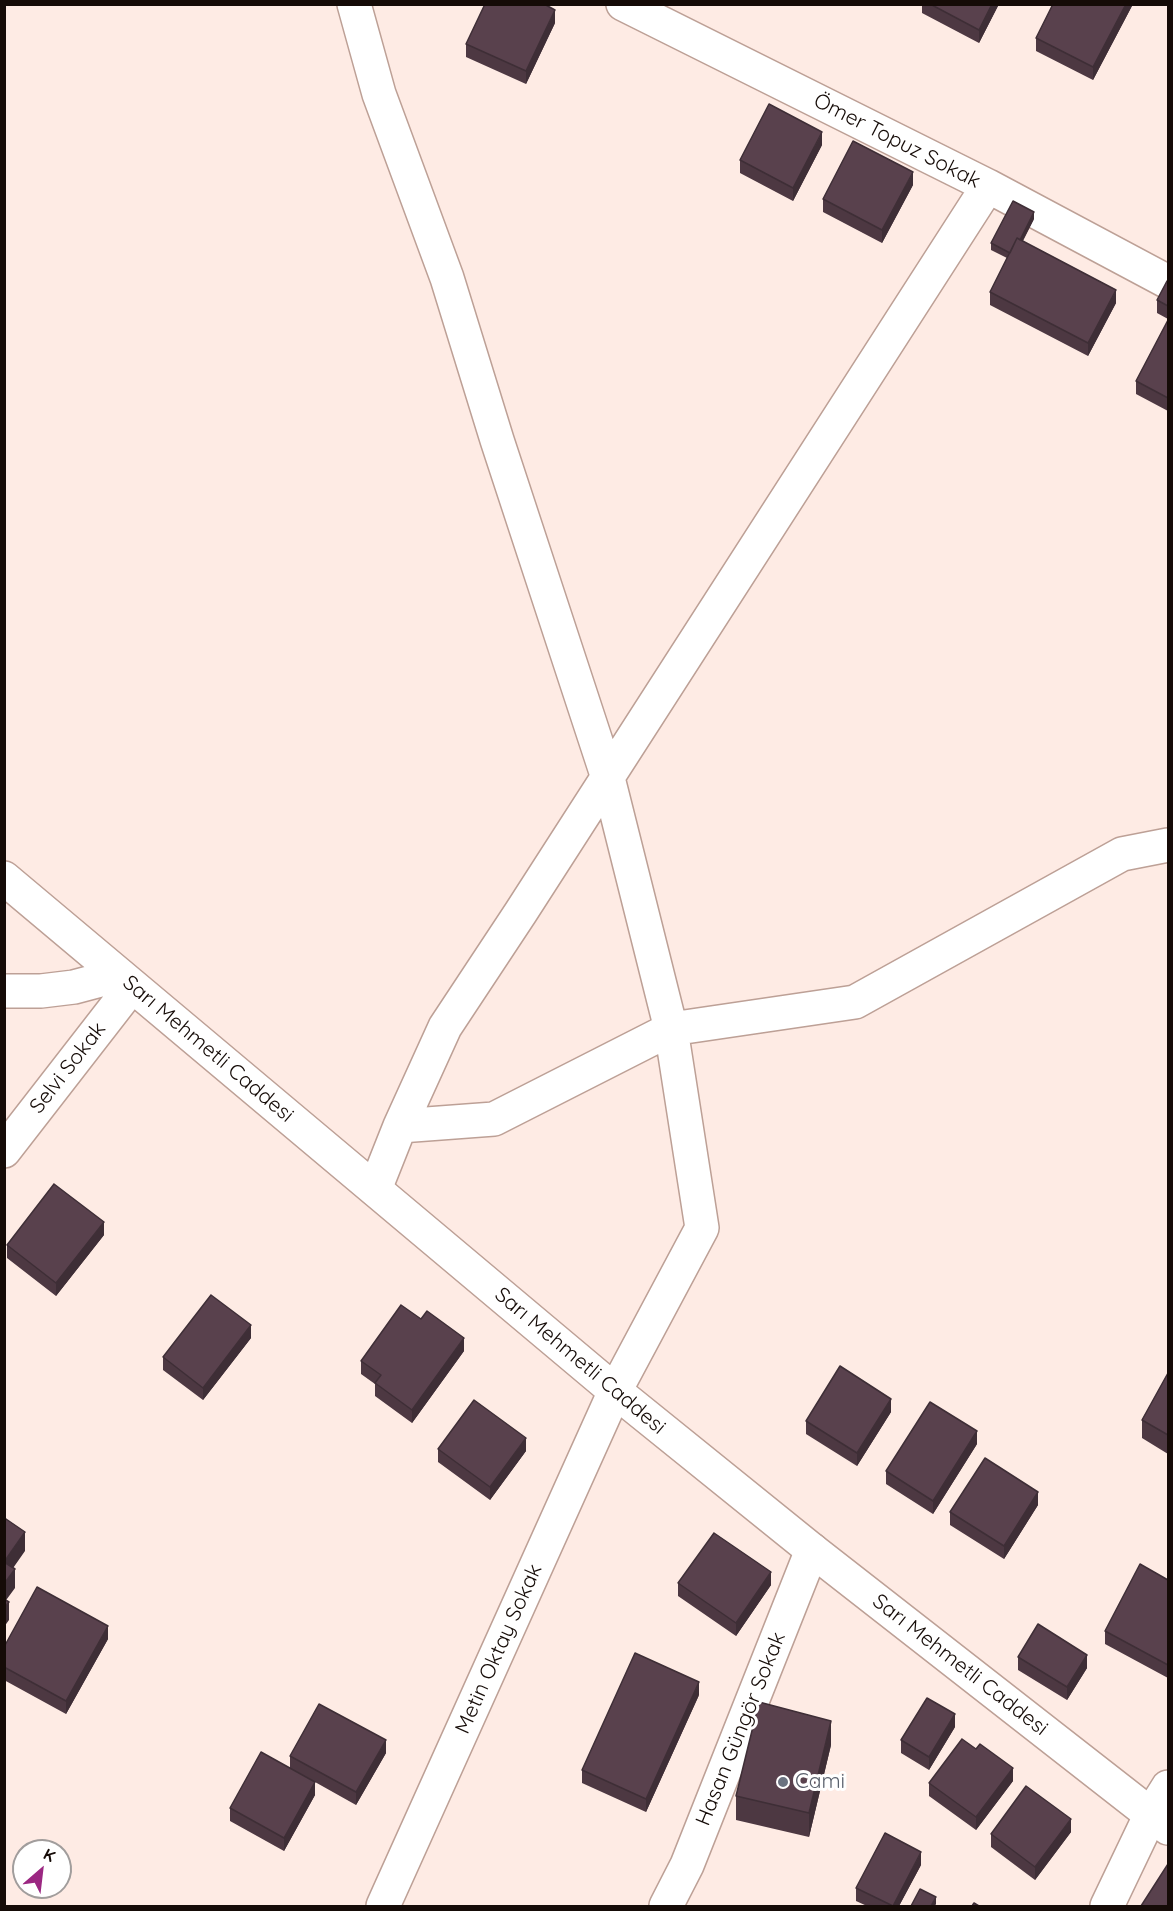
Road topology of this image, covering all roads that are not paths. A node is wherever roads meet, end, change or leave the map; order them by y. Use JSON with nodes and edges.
{"nodes":[{"id":1,"x":354,"y":4,"type":"edge"},
{"id":2,"x":623,"y":4,"type":"edge"},
{"id":3,"x":988,"y":186,"type":"junction"},
{"id":4,"x":1168,"y":282,"type":"edge"},
{"id":5,"x":608,"y":778,"type":"junction"},
{"id":6,"x":1168,"y":845,"type":"edge"},
{"id":7,"x":4,"y":878,"type":"edge"},
{"id":8,"x":126,"y":980,"type":"junction"},
{"id":9,"x":4,"y":991,"type":"edge"},
{"id":10,"x":671,"y":1029,"type":"junction"},
{"id":11,"x":400,"y":1126,"type":"junction"},
{"id":12,"x":4,"y":1151,"type":"edge"},
{"id":13,"x":375,"y":1189,"type":"junction"},
{"id":14,"x":615,"y":1391,"type":"junction"},
{"id":15,"x":812,"y":1550,"type":"junction"},
{"id":16,"x":1168,"y":1787,"type":"edge"},
{"id":17,"x":1160,"y":1821,"type":"edge"},
{"id":18,"x":383,"y":1906,"type":"edge"},
{"id":19,"x":666,"y":1906,"type":"edge"},
{"id":20,"x":1107,"y":1906,"type":"edge"}],
"edges":[{"from":1,"to":5,"type":"street","name":"Metin Oktay Sokak"},
{"from":2,"to":3,"type":"street","name":"Ömer Topuz Sokak"},
{"from":3,"to":4,"type":"street","name":"Ömer Topuz Sokak"},
{"from":3,"to":5,"type":"street"},
{"from":5,"to":10,"type":"street","name":"Metin Oktay Sokak"},
{"from":5,"to":11,"type":"street"},
{"from":6,"to":10,"type":"street"},
{"from":7,"to":8,"type":"street","name":"Sarı Mehmetli Caddesi"},
{"from":8,"to":9,"type":"street"},
{"from":8,"to":12,"type":"street","name":"Selvi Sokak"},
{"from":8,"to":13,"type":"street","name":"Sarı Mehmetli Caddesi"},
{"from":10,"to":11,"type":"street"},
{"from":10,"to":14,"type":"street","name":"Metin Oktay Sokak"},
{"from":11,"to":13,"type":"street"},
{"from":13,"to":14,"type":"street","name":"Sarı Mehmetli Caddesi"},
{"from":14,"to":15,"type":"street","name":"Sarı Mehmetli Caddesi"},
{"from":14,"to":18,"type":"street","name":"Metin Oktay Sokak"},
{"from":15,"to":17,"type":"street","name":"Sarı Mehmetli Caddesi"},
{"from":15,"to":19,"type":"street","name":"Hasan Güngör Sokak"},
{"from":16,"to":17,"type":"street"},
{"from":17,"to":20,"type":"street"}]}
